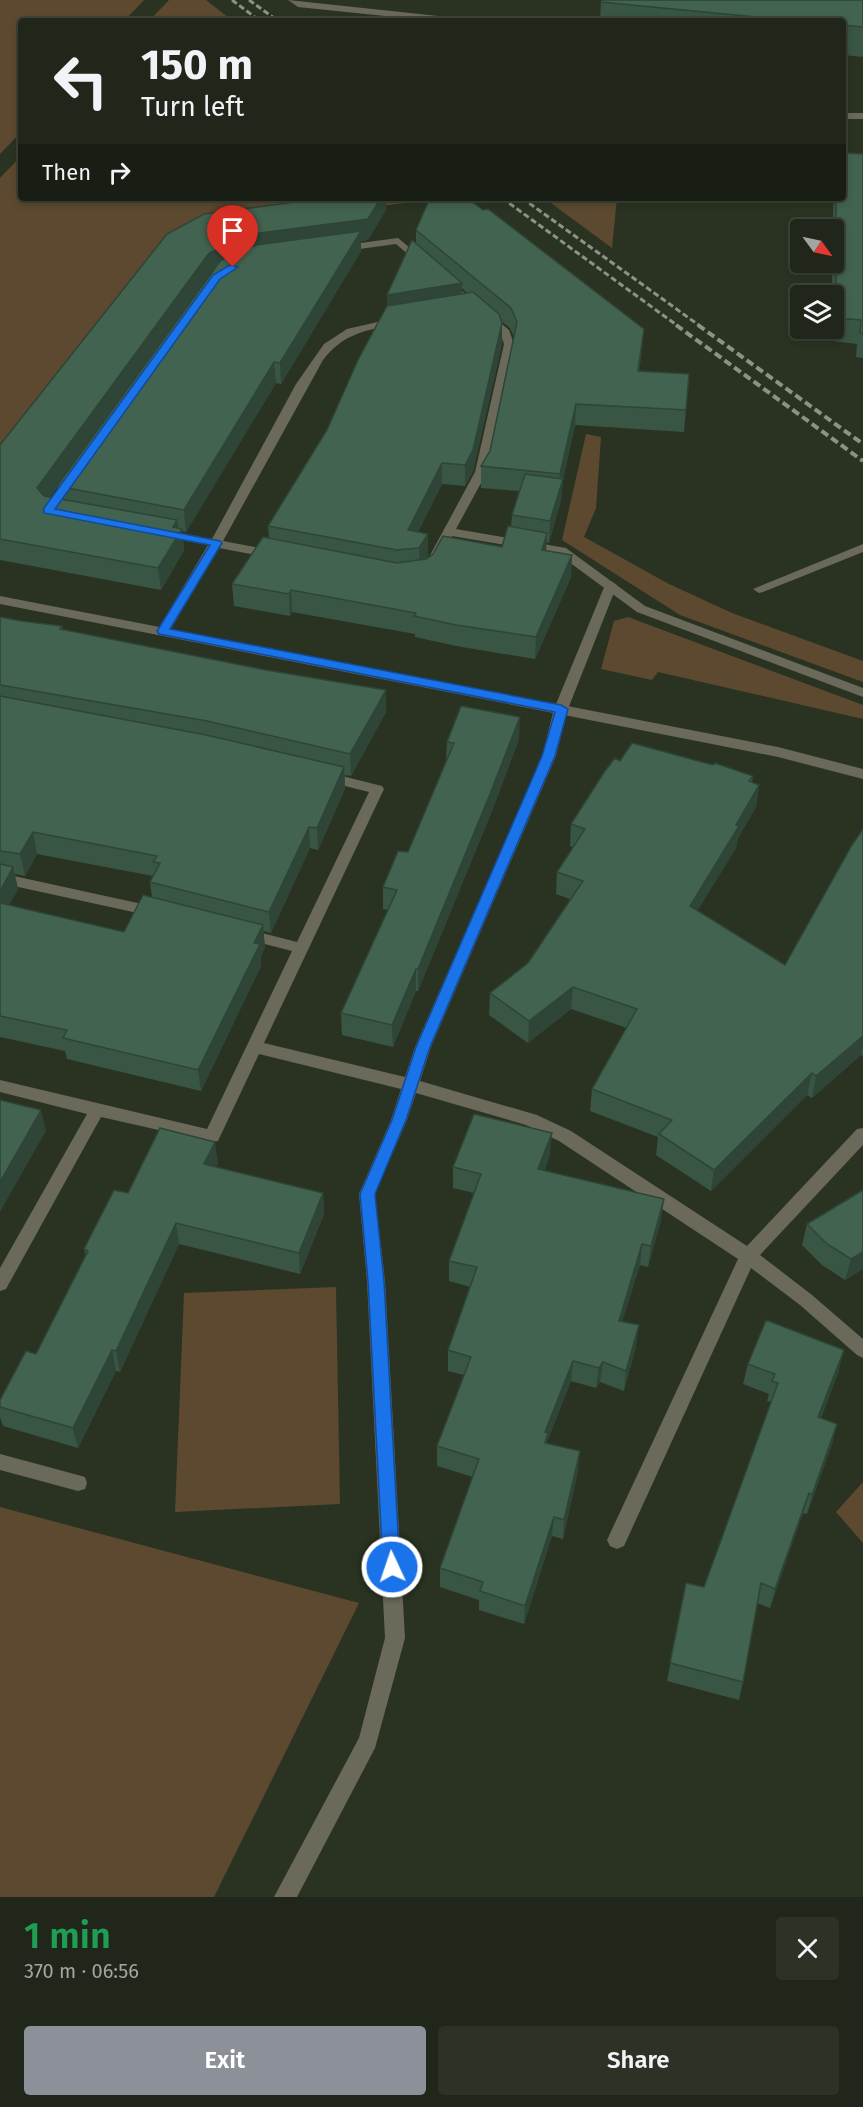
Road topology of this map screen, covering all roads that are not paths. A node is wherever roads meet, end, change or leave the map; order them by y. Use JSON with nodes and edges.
{"nodes":[{"id":1,"x":292,"y":0,"type":"edge"},
{"id":2,"x":428,"y":18,"type":"edge"},
{"id":3,"x":846,"y":116,"type":"edge"},
{"id":4,"x":863,"y":116,"type":"edge"},
{"id":5,"x":405,"y":319,"type":"edge"},
{"id":6,"x":450,"y":532,"type":"junction"},
{"id":7,"x":216,"y":543,"type":"junction"},
{"id":8,"x":863,"y":548,"type":"edge"},
{"id":9,"x":611,"y":585,"type":"junction"},
{"id":10,"x":759,"y":589,"type":"dead end"},
{"id":11,"x":0,"y":600,"type":"edge"},
{"id":12,"x":163,"y":631,"type":"junction"},
{"id":13,"x":863,"y":693,"type":"edge"},
{"id":14,"x":561,"y":709,"type":"junction"},
{"id":15,"x":310,"y":774,"type":"edge"},
{"id":16,"x":863,"y":774,"type":"edge"},
{"id":17,"x":0,"y":878,"type":"edge"},
{"id":18,"x":174,"y":916,"type":"edge"},
{"id":19,"x":232,"y":931,"type":"edge"},
{"id":20,"x":302,"y":948,"type":"junction"},
{"id":21,"x":255,"y":1047,"type":"junction"},
{"id":22,"x":408,"y":1084,"type":"junction"},
{"id":23,"x":0,"y":1086,"type":"edge"},
{"id":24,"x":97,"y":1110,"type":"junction"},
{"id":25,"x":863,"y":1134,"type":"edge"},
{"id":26,"x":748,"y":1256,"type":"junction"},
{"id":27,"x":0,"y":1284,"type":"edge"},
{"id":28,"x":863,"y":1350,"type":"edge"},
{"id":29,"x":0,"y":1462,"type":"edge"},
{"id":30,"x":78,"y":1483,"type":"dead end"},
{"id":31,"x":617,"y":1540,"type":"dead end"},
{"id":32,"x":285,"y":1897,"type":"edge"}],
"edges":[{"from":1,"to":2,"type":"street"},
{"from":3,"to":4,"type":"street"},
{"from":5,"to":7,"type":"street"},
{"from":6,"to":7,"type":"street"},
{"from":6,"to":7,"type":"street"},
{"from":6,"to":9,"type":"street"},
{"from":7,"to":12,"type":"street"},
{"from":8,"to":10,"type":"street"},
{"from":9,"to":13,"type":"street"},
{"from":9,"to":14,"type":"street"},
{"from":11,"to":12,"type":"street"},
{"from":12,"to":14,"type":"street"},
{"from":14,"to":16,"type":"street"},
{"from":14,"to":22,"type":"street"},
{"from":15,"to":20,"type":"street"},
{"from":17,"to":18,"type":"street"},
{"from":19,"to":20,"type":"street"},
{"from":20,"to":21,"type":"street"},
{"from":21,"to":22,"type":"street"},
{"from":21,"to":24,"type":"street"},
{"from":22,"to":26,"type":"street"},
{"from":22,"to":32,"type":"street"},
{"from":23,"to":24,"type":"street"},
{"from":24,"to":27,"type":"street"},
{"from":25,"to":26,"type":"street"},
{"from":26,"to":28,"type":"street"},
{"from":26,"to":31,"type":"street"},
{"from":29,"to":30,"type":"street"}]}
